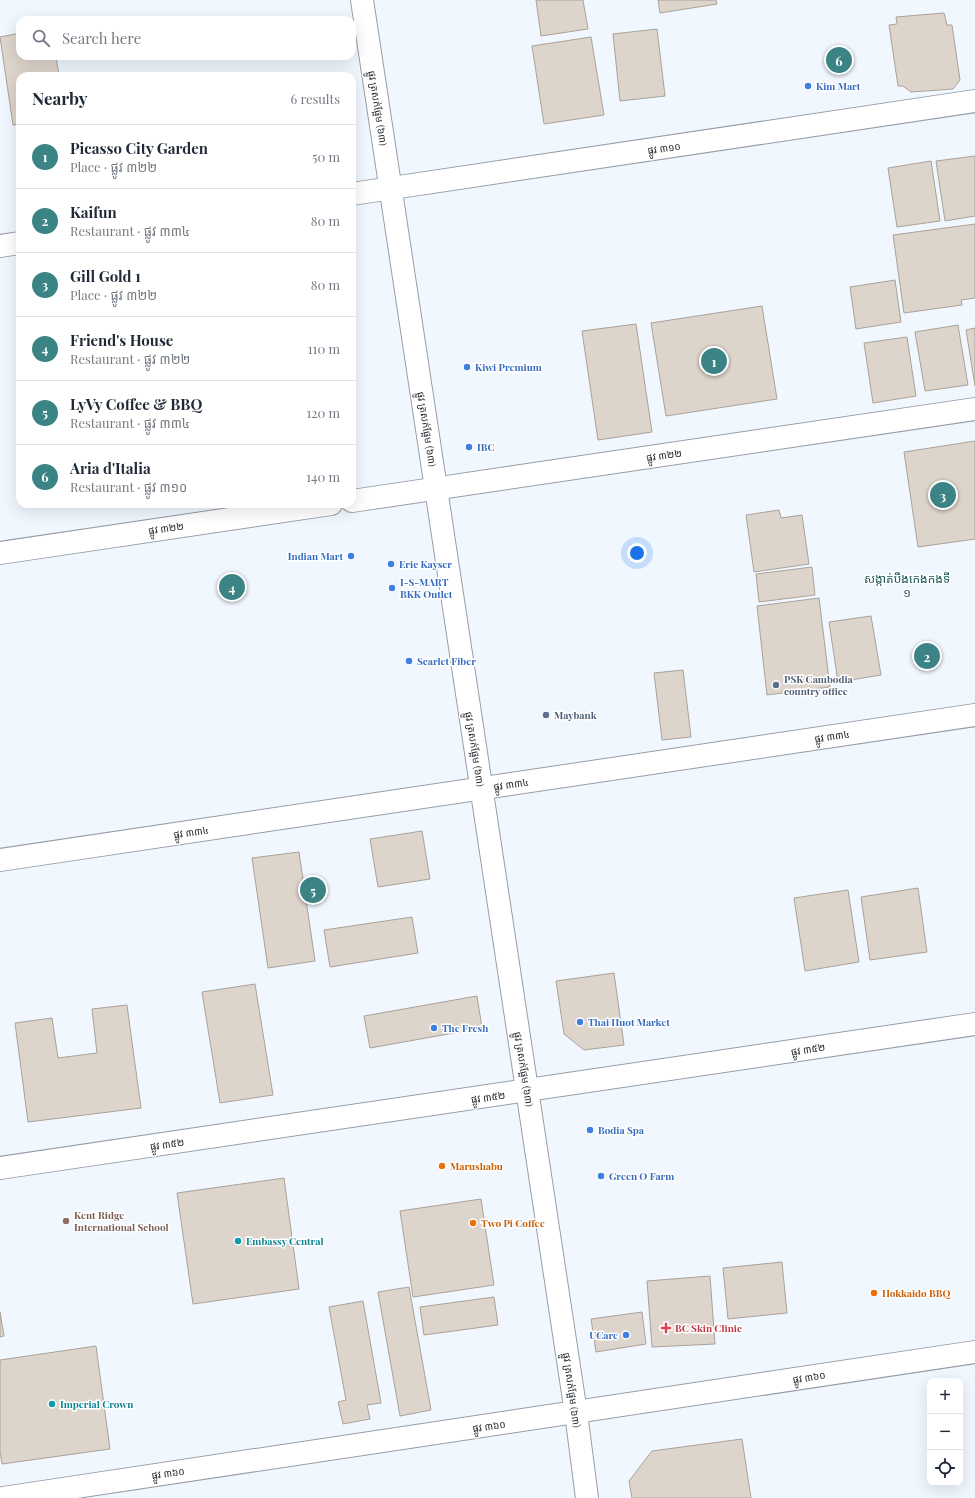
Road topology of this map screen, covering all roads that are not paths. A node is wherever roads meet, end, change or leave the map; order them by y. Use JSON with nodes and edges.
{"nodes":[{"id":1,"x":362,"y":0,"type":"edge"},
{"id":2,"x":975,"y":102,"type":"edge"},
{"id":3,"x":391,"y":189,"type":"junction"},
{"id":4,"x":356,"y":193,"type":"edge"},
{"id":5,"x":16,"y":244,"type":"edge"},
{"id":6,"x":0,"y":246,"type":"edge"},
{"id":7,"x":975,"y":409,"type":"edge"},
{"id":8,"x":436,"y":489,"type":"junction"},
{"id":9,"x":356,"y":500,"type":"edge"},
{"id":10,"x":304,"y":508,"type":"edge"},
{"id":11,"x":0,"y":553,"type":"edge"},
{"id":12,"x":975,"y":715,"type":"edge"},
{"id":13,"x":481,"y":789,"type":"junction"},
{"id":14,"x":0,"y":860,"type":"edge"},
{"id":15,"x":975,"y":1024,"type":"edge"},
{"id":16,"x":527,"y":1091,"type":"junction"},
{"id":17,"x":0,"y":1168,"type":"edge"},
{"id":18,"x":975,"y":1352,"type":"edge"},
{"id":19,"x":576,"y":1413,"type":"junction"},
{"id":20,"x":3,"y":1498,"type":"edge"},
{"id":21,"x":587,"y":1498,"type":"edge"}],
"edges":[{"from":1,"to":3,"type":"street","name":"ផ្លូវ ត្រសក់ផ្អែម (៦៣)"},
{"from":2,"to":3,"type":"street","name":"ផ្លូវ ៣១០"},
{"from":3,"to":4,"type":"street","name":"ផ្លូវ ៣១០"},
{"from":3,"to":8,"type":"street","name":"ផ្លូវ ត្រសក់ផ្អែម (៦៣)"},
{"from":5,"to":6,"type":"street"},
{"from":7,"to":8,"type":"street","name":"ផ្លូវ ៣២២"},
{"from":8,"to":9,"type":"street","name":"ផ្លូវ ៣២២"},
{"from":8,"to":13,"type":"street","name":"ផ្លូវ ត្រសក់ផ្អែម (៦៣)"},
{"from":10,"to":11,"type":"street","name":"ផ្លូវ ៣២២"},
{"from":12,"to":13,"type":"street","name":"ផ្លូវ ៣៣៤"},
{"from":13,"to":14,"type":"street","name":"ផ្លូវ ៣៣៤"},
{"from":13,"to":16,"type":"street","name":"ផ្លូវ ត្រសក់ផ្អែម (៦៣)"},
{"from":15,"to":16,"type":"street","name":"ផ្លូវ ៣៥២"},
{"from":16,"to":17,"type":"street","name":"ផ្លូវ ៣៥២"},
{"from":16,"to":19,"type":"street","name":"ផ្លូវ ត្រសក់ផ្អែម (៦៣)"},
{"from":18,"to":19,"type":"street","name":"ផ្លូវ ៣៦០"},
{"from":19,"to":20,"type":"street","name":"ផ្លូវ ៣៦០"},
{"from":19,"to":21,"type":"street","name":"ផ្លូវ ត្រសក់ផ្អែម (៦៣)"}]}
